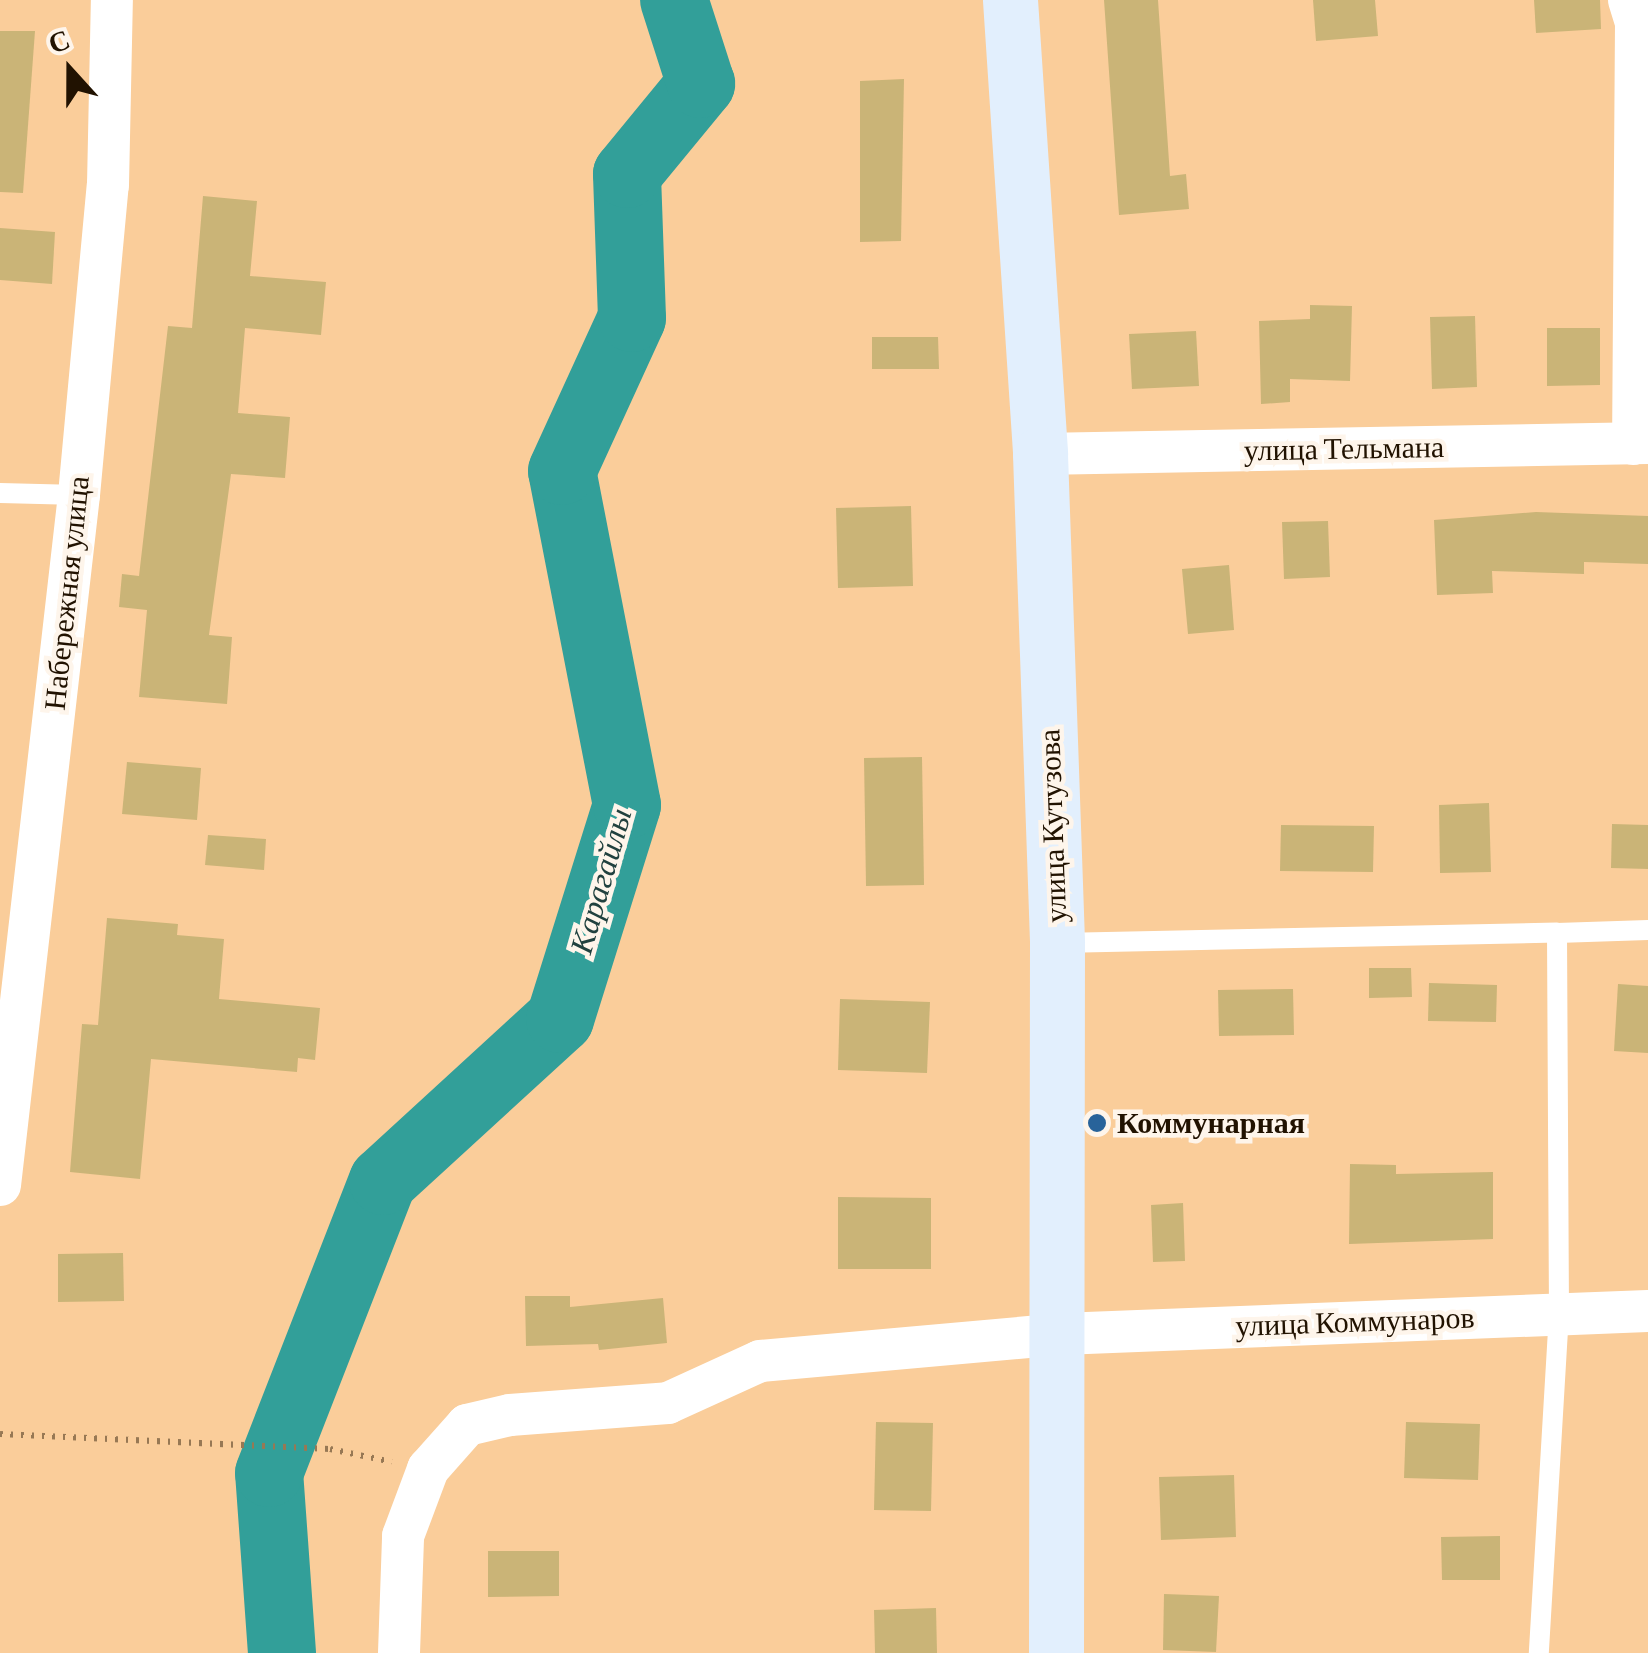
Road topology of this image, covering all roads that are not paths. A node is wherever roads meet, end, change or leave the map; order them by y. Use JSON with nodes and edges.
{"nodes":[{"id":1,"x":112,"y":0,"type":"edge"},
{"id":2,"x":1010,"y":0,"type":"edge"},
{"id":3,"x":1629,"y":0,"type":"edge"},
{"id":4,"x":1640,"y":443,"type":"edge"},
{"id":5,"x":1040,"y":454,"type":"junction"},
{"id":6,"x":0,"y":493,"type":"edge"},
{"id":7,"x":79,"y":494,"type":"junction"},
{"id":8,"x":1648,"y":930,"type":"edge"},
{"id":9,"x":1557,"y":933,"type":"junction"},
{"id":10,"x":1058,"y":943,"type":"junction"},
{"id":11,"x":0,"y":1184,"type":"edge"},
{"id":12,"x":1648,"y":1311,"type":"edge"},
{"id":13,"x":1559,"y":1313,"type":"junction"},
{"id":14,"x":1061,"y":1334,"type":"junction"},
{"id":15,"x":399,"y":1653,"type":"edge"},
{"id":16,"x":1056,"y":1653,"type":"edge"},
{"id":17,"x":1539,"y":1653,"type":"edge"}],
"edges":[{"from":1,"to":7,"type":"street","name":"Набережная улица"},
{"from":2,"to":5,"type":"main road","name":"улица Кутузова"},
{"from":3,"to":4,"type":"street"},
{"from":4,"to":5,"type":"street","name":"улица Тельмана"},
{"from":5,"to":10,"type":"main road","name":"улица Кутузова"},
{"from":6,"to":7,"type":"lane"},
{"from":7,"to":11,"type":"street","name":"Набережная улица"},
{"from":8,"to":9,"type":"lane"},
{"from":9,"to":10,"type":"lane"},
{"from":9,"to":13,"type":"lane"},
{"from":10,"to":14,"type":"main road","name":"улица Кутузова"},
{"from":12,"to":13,"type":"street","name":"улица Коммунаров"},
{"from":13,"to":14,"type":"street","name":"улица Коммунаров"},
{"from":13,"to":17,"type":"lane"},
{"from":14,"to":15,"type":"street","name":"улица Коммунаров"},
{"from":14,"to":16,"type":"main road","name":"улица Кутузова"}]}
